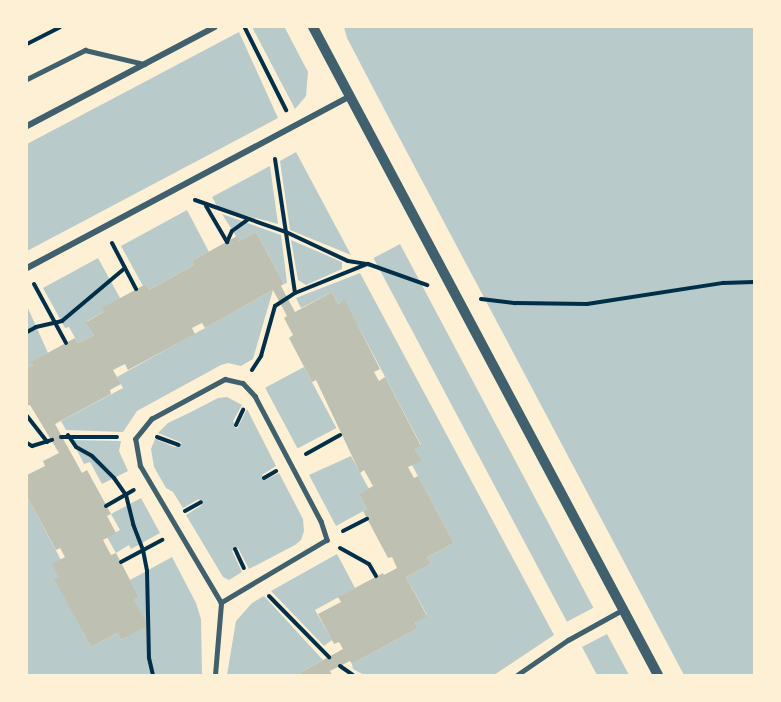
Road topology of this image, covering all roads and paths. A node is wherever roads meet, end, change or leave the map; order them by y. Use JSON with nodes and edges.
{"nodes":[{"id":1,"x":60,"y":27,"type":"edge"},
{"id":2,"x":215,"y":27,"type":"edge"},
{"id":3,"x":314,"y":27,"type":"edge"},
{"id":4,"x":245,"y":28,"type":"edge"},
{"id":5,"x":27,"y":44,"type":"edge"},
{"id":6,"x":144,"y":64,"type":"junction"},
{"id":7,"x":27,"y":79,"type":"edge"},
{"id":8,"x":350,"y":96,"type":"junction"},
{"id":9,"x":288,"y":114,"type":"dead end"},
{"id":10,"x":27,"y":126,"type":"edge"},
{"id":11,"x":274,"y":159,"type":"dead end"},
{"id":12,"x":195,"y":200,"type":"dead end"},
{"id":13,"x":205,"y":204,"type":"junction"},
{"id":14,"x":247,"y":220,"type":"junction"},
{"id":15,"x":286,"y":232,"type":"junction"},
{"id":16,"x":112,"y":243,"type":"dead end"},
{"id":17,"x":368,"y":264,"type":"junction"},
{"id":18,"x":27,"y":268,"type":"edge"},
{"id":19,"x":125,"y":268,"type":"junction"},
{"id":20,"x":754,"y":282,"type":"edge"},
{"id":21,"x":34,"y":284,"type":"dead end"},
{"id":22,"x":136,"y":289,"type":"dead end"},
{"id":23,"x":295,"y":294,"type":"junction"},
{"id":24,"x":456,"y":295,"type":"junction"},
{"id":25,"x":56,"y":323,"type":"junction"},
{"id":26,"x":27,"y":332,"type":"edge"},
{"id":27,"x":66,"y":343,"type":"dead end"},
{"id":28,"x":243,"y":383,"type":"junction"},
{"id":29,"x":245,"y":406,"type":"dead end"},
{"id":30,"x":27,"y":416,"type":"edge"},
{"id":31,"x":236,"y":425,"type":"dead end"},
{"id":32,"x":68,"y":435,"type":"junction"},
{"id":33,"x":340,"y":435,"type":"dead end"},
{"id":34,"x":62,"y":437,"type":"dead end"},
{"id":35,"x":135,"y":439,"type":"junction"},
{"id":36,"x":27,"y":443,"type":"edge"},
{"id":37,"x":179,"y":445,"type":"dead end"},
{"id":38,"x":291,"y":463,"type":"junction"},
{"id":39,"x":264,"y":478,"type":"dead end"},
{"id":40,"x":150,"y":482,"type":"junction"},
{"id":41,"x":126,"y":495,"type":"junction"},
{"id":42,"x":201,"y":502,"type":"dead end"},
{"id":43,"x":106,"y":506,"type":"dead end"},
{"id":44,"x":185,"y":512,"type":"dead end"},
{"id":45,"x":367,"y":519,"type":"dead end"},
{"id":46,"x":178,"y":531,"type":"junction"},
{"id":47,"x":327,"y":540,"type":"junction"},
{"id":48,"x":235,"y":549,"type":"dead end"},
{"id":49,"x":143,"y":550,"type":"junction"},
{"id":50,"x":121,"y":562,"type":"dead end"},
{"id":51,"x":247,"y":572,"type":"dead end"},
{"id":52,"x":376,"y":576,"type":"dead end"},
{"id":53,"x":256,"y":580,"type":"junction"},
{"id":54,"x":221,"y":603,"type":"junction"},
{"id":55,"x":624,"y":609,"type":"junction"},
{"id":56,"x":329,"y":657,"type":"dead end"},
{"id":57,"x":340,"y":666,"type":"dead end"},
{"id":58,"x":153,"y":675,"type":"edge"},
{"id":59,"x":215,"y":675,"type":"edge"},
{"id":60,"x":354,"y":675,"type":"edge"},
{"id":61,"x":517,"y":675,"type":"edge"},
{"id":62,"x":658,"y":675,"type":"edge"}],
"edges":[{"from":1,"to":5,"type":"path"},
{"from":2,"to":6,"type":"street"},
{"from":3,"to":8,"type":"street"},
{"from":4,"to":9,"type":"path"},
{"from":6,"to":7,"type":"lane"},
{"from":6,"to":10,"type":"street"},
{"from":8,"to":18,"type":"street"},
{"from":8,"to":24,"type":"street"},
{"from":11,"to":15,"type":"path"},
{"from":12,"to":13,"type":"path"},
{"from":13,"to":14,"type":"path"},
{"from":13,"to":14,"type":"path"},
{"from":14,"to":15,"type":"path"},
{"from":15,"to":17,"type":"path"},
{"from":15,"to":23,"type":"path"},
{"from":16,"to":19,"type":"path"},
{"from":17,"to":23,"type":"path"},
{"from":17,"to":24,"type":"path"},
{"from":19,"to":22,"type":"path"},
{"from":19,"to":25,"type":"path"},
{"from":20,"to":24,"type":"path"},
{"from":21,"to":25,"type":"path"},
{"from":23,"to":28,"type":"path"},
{"from":24,"to":55,"type":"street"},
{"from":25,"to":26,"type":"path"},
{"from":25,"to":27,"type":"path"},
{"from":28,"to":35,"type":"lane"},
{"from":28,"to":38,"type":"lane"},
{"from":29,"to":31,"type":"path"},
{"from":30,"to":36,"type":"path"},
{"from":32,"to":34,"type":"path"},
{"from":32,"to":35,"type":"path"},
{"from":32,"to":41,"type":"path"},
{"from":33,"to":38,"type":"path"},
{"from":35,"to":37,"type":"path"},
{"from":35,"to":40,"type":"lane"},
{"from":38,"to":39,"type":"path"},
{"from":38,"to":47,"type":"lane"},
{"from":40,"to":41,"type":"path"},
{"from":40,"to":46,"type":"lane"},
{"from":41,"to":43,"type":"path"},
{"from":41,"to":49,"type":"path"},
{"from":42,"to":44,"type":"path"},
{"from":45,"to":47,"type":"path"},
{"from":46,"to":49,"type":"path"},
{"from":46,"to":54,"type":"lane"},
{"from":47,"to":52,"type":"path"},
{"from":47,"to":53,"type":"lane"},
{"from":48,"to":51,"type":"path"},
{"from":49,"to":50,"type":"path"},
{"from":49,"to":58,"type":"path"},
{"from":53,"to":54,"type":"lane"},
{"from":53,"to":56,"type":"path"},
{"from":54,"to":59,"type":"lane"},
{"from":55,"to":61,"type":"lane"},
{"from":55,"to":62,"type":"street"},
{"from":57,"to":60,"type":"path"}]}
